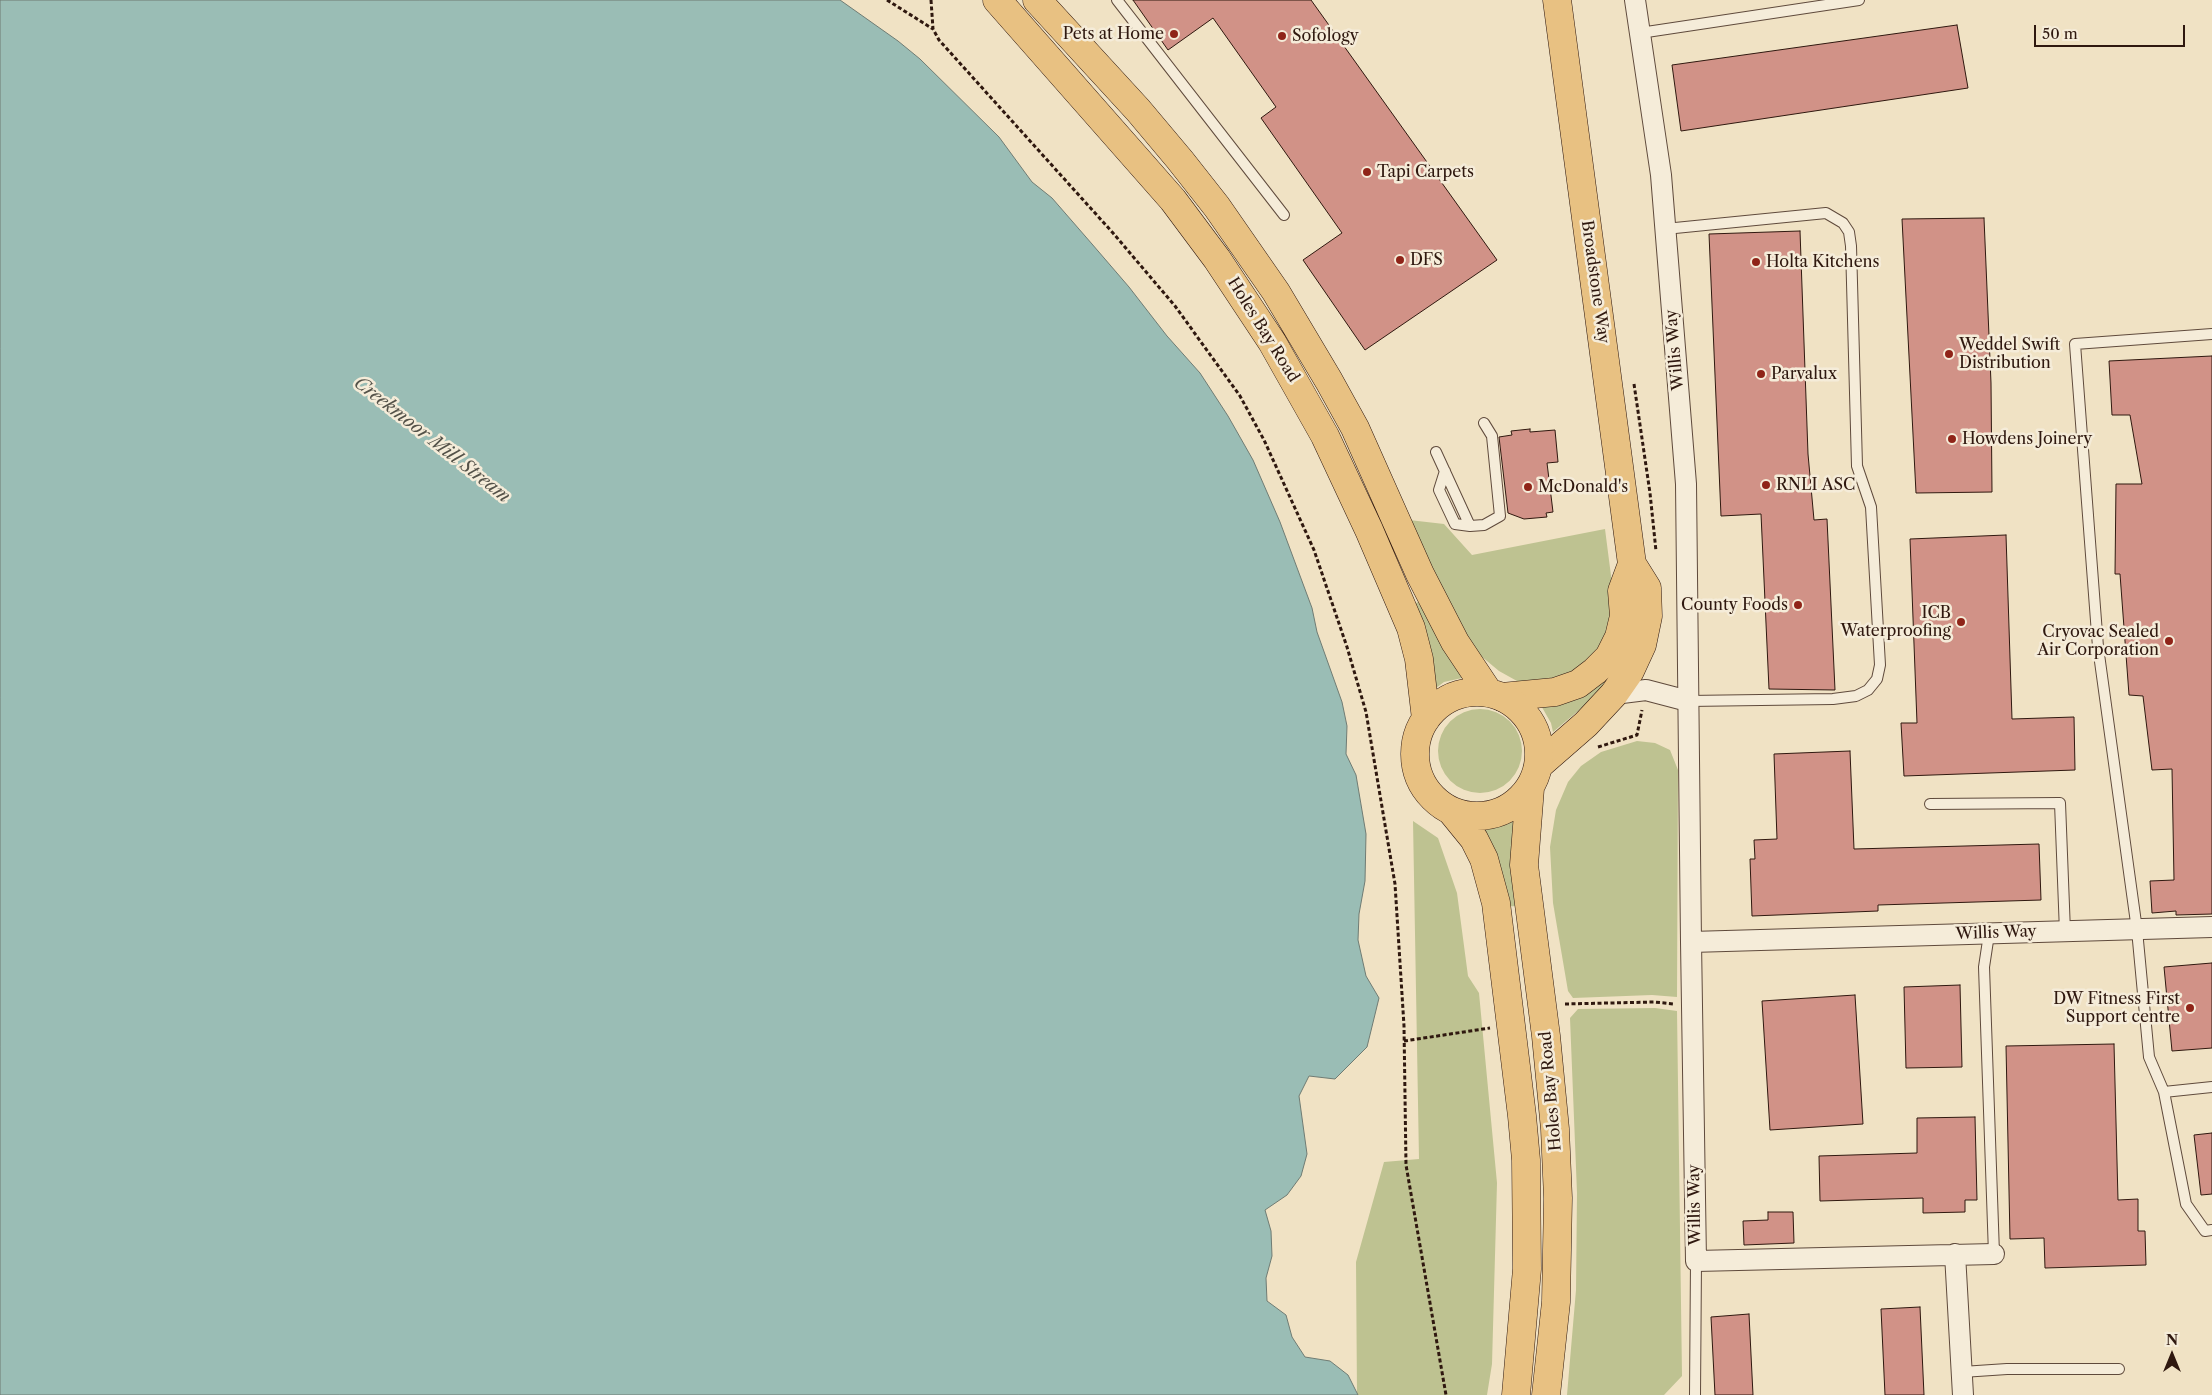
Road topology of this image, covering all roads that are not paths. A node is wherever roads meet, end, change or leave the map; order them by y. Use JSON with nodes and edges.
{"nodes":[{"id":1,"x":997,"y":0,"type":"edge"},
{"id":2,"x":1037,"y":0,"type":"edge"},
{"id":3,"x":1117,"y":0,"type":"edge"},
{"id":4,"x":1557,"y":0,"type":"edge"},
{"id":5,"x":1635,"y":0,"type":"edge"},
{"id":6,"x":1859,"y":0,"type":"edge"},
{"id":7,"x":1640,"y":33,"type":"junction"},
{"id":8,"x":1284,"y":214,"type":"dead end"},
{"id":9,"x":1665,"y":229,"type":"junction"},
{"id":10,"x":2212,"y":334,"type":"edge"},
{"id":11,"x":1484,"y":423,"type":"dead end"},
{"id":12,"x":1436,"y":452,"type":"dead end"},
{"id":13,"x":1632,"y":564,"type":"junction"},
{"id":14,"x":1614,"y":694,"type":"junction"},
{"id":15,"x":1496,"y":695,"type":"junction"},
{"id":16,"x":1688,"y":701,"type":"junction"},
{"id":17,"x":1426,"y":719,"type":"junction"},
{"id":18,"x":1534,"y":777,"type":"junction"},
{"id":19,"x":1930,"y":804,"type":"dead end"},
{"id":20,"x":1452,"y":812,"type":"junction"},
{"id":21,"x":2212,"y":927,"type":"edge"},
{"id":22,"x":2137,"y":930,"type":"junction"},
{"id":23,"x":2065,"y":932,"type":"junction"},
{"id":24,"x":1989,"y":934,"type":"junction"},
{"id":25,"x":1691,"y":942,"type":"junction"},
{"id":26,"x":2212,"y":1087,"type":"edge"},
{"id":27,"x":2164,"y":1092,"type":"junction"},
{"id":28,"x":2212,"y":1230,"type":"edge"},
{"id":29,"x":1955,"y":1254,"type":"junction"},
{"id":30,"x":1994,"y":1254,"type":"joint"},
{"id":31,"x":1696,"y":1261,"type":"junction"},
{"id":32,"x":2119,"y":1369,"type":"dead end"},
{"id":33,"x":1962,"y":1372,"type":"junction"},
{"id":34,"x":1516,"y":1395,"type":"edge"},
{"id":35,"x":1546,"y":1395,"type":"edge"},
{"id":36,"x":1694,"y":1395,"type":"edge"},
{"id":37,"x":1963,"y":1395,"type":"edge"}],
"edges":[{"from":1,"to":17,"type":"main road","name":"Holes Bay Road"},
{"from":2,"to":15,"type":"main road","name":"Holes Bay Road"},
{"from":3,"to":8,"type":"lane"},
{"from":4,"to":13,"type":"main road","name":"Broadstone Way"},
{"from":5,"to":7,"type":"street","name":"Willis Way"},
{"from":6,"to":7,"type":"lane"},
{"from":7,"to":9,"type":"street","name":"Willis Way"},
{"from":9,"to":16,"type":"street","name":"Willis Way"},
{"from":9,"to":16,"type":"lane"},
{"from":10,"to":22,"type":"lane"},
{"from":11,"to":12,"type":"lane"},
{"from":13,"to":14,"type":"main road","name":"Broadstone Way"},
{"from":13,"to":15,"type":"main road","name":"Broadstone Way"},
{"from":14,"to":16,"type":"street"},
{"from":14,"to":18,"type":"main road","name":"Broadstone Way"},
{"from":15,"to":17,"type":"main road"},
{"from":15,"to":18,"type":"main road"},
{"from":16,"to":25,"type":"street","name":"Willis Way"},
{"from":17,"to":20,"type":"main road"},
{"from":18,"to":20,"type":"main road"},
{"from":18,"to":35,"type":"main road","name":"Holes Bay Road"},
{"from":19,"to":23,"type":"lane"},
{"from":20,"to":34,"type":"main road","name":"Holes Bay Road"},
{"from":21,"to":22,"type":"street","name":"Willis Way"},
{"from":22,"to":23,"type":"street","name":"Willis Way"},
{"from":22,"to":27,"type":"lane"},
{"from":23,"to":24,"type":"street","name":"Willis Way"},
{"from":24,"to":25,"type":"street","name":"Willis Way"},
{"from":24,"to":30,"type":"lane"},
{"from":25,"to":31,"type":"street","name":"Willis Way"},
{"from":26,"to":27,"type":"lane"},
{"from":27,"to":28,"type":"lane"},
{"from":29,"to":30,"type":"street","name":"Willis Way"},
{"from":29,"to":31,"type":"street","name":"Willis Way"},
{"from":29,"to":33,"type":"street"},
{"from":31,"to":36,"type":"lane"},
{"from":32,"to":33,"type":"lane"},
{"from":33,"to":37,"type":"street"}]}
